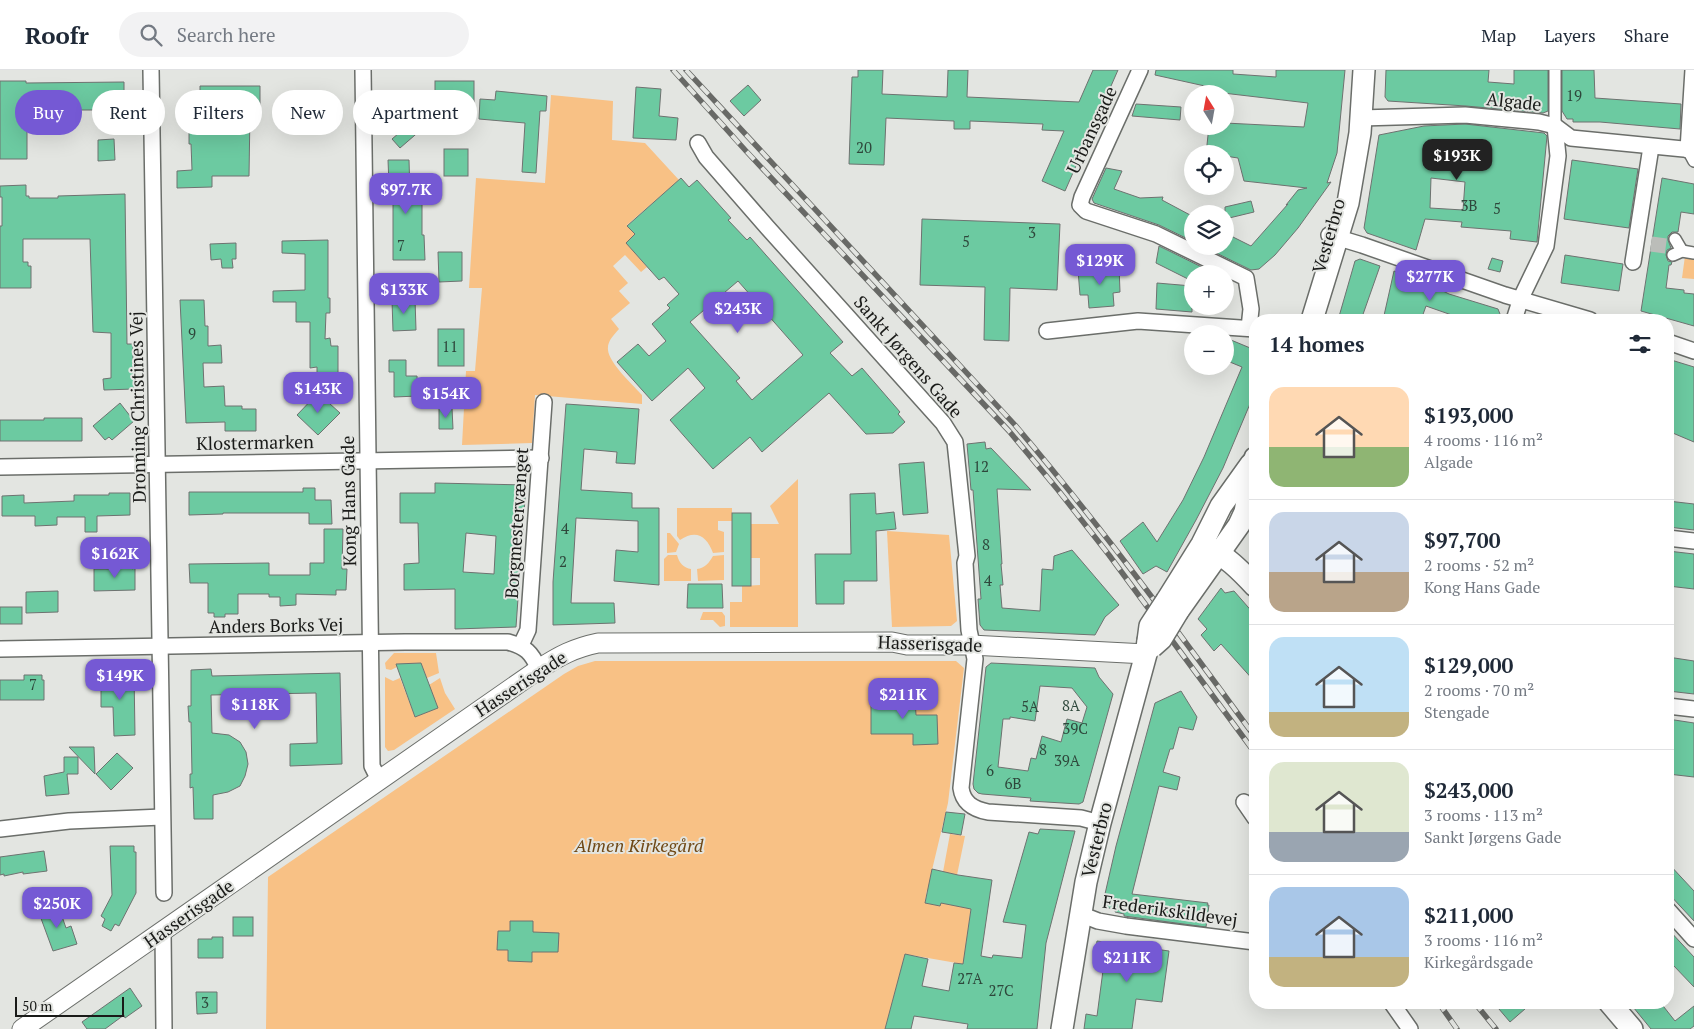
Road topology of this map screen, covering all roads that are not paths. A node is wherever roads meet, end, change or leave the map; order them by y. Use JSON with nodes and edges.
{"nodes":[{"id":1,"x":151,"y":70,"type":"edge"},
{"id":2,"x":363,"y":70,"type":"edge"},
{"id":3,"x":1140,"y":70,"type":"edge"},
{"id":4,"x":1364,"y":70,"type":"edge"},
{"id":5,"x":1555,"y":70,"type":"edge"},
{"id":6,"x":1693,"y":70,"type":"edge"},
{"id":7,"x":1361,"y":118,"type":"junction"},
{"id":8,"x":1555,"y":126,"type":"junction"},
{"id":9,"x":1692,"y":134,"type":"edge"},
{"id":10,"x":698,"y":143,"type":"dead end"},
{"id":11,"x":1651,"y":147,"type":"junction"},
{"id":12,"x":1692,"y":154,"type":"edge"},
{"id":13,"x":1334,"y":236,"type":"junction"},
{"id":14,"x":1675,"y":239,"type":"tunnel mouth"},
{"id":15,"x":1694,"y":254,"type":"edge"},
{"id":16,"x":1633,"y":262,"type":"dead end"},
{"id":17,"x":1521,"y":298,"type":"junction"},
{"id":18,"x":1251,"y":314,"type":"edge"},
{"id":19,"x":1306,"y":314,"type":"edge"},
{"id":20,"x":1314,"y":314,"type":"edge"},
{"id":21,"x":1516,"y":314,"type":"edge"},
{"id":22,"x":1571,"y":314,"type":"edge"},
{"id":23,"x":1249,"y":330,"type":"edge"},
{"id":24,"x":1047,"y":331,"type":"dead end"},
{"id":25,"x":1674,"y":344,"type":"edge"},
{"id":26,"x":1694,"y":351,"type":"edge"},
{"id":27,"x":544,"y":402,"type":"dead end"},
{"id":28,"x":541,"y":458,"type":"junction"},
{"id":29,"x":368,"y":460,"type":"junction"},
{"id":30,"x":158,"y":464,"type":"junction"},
{"id":31,"x":0,"y":466,"type":"edge"},
{"id":32,"x":1249,"y":491,"type":"edge"},
{"id":33,"x":1674,"y":539,"type":"edge"},
{"id":34,"x":1694,"y":541,"type":"edge"},
{"id":35,"x":1210,"y":548,"type":"junction"},
{"id":36,"x":1249,"y":580,"type":"edge"},
{"id":37,"x":369,"y":643,"type":"junction"},
{"id":38,"x":971,"y":645,"type":"junction"},
{"id":39,"x":160,"y":646,"type":"junction"},
{"id":40,"x":521,"y":646,"type":"junction"},
{"id":41,"x":1149,"y":647,"type":"junction"},
{"id":42,"x":0,"y":649,"type":"edge"},
{"id":43,"x":539,"y":669,"type":"junction"},
{"id":44,"x":1674,"y":707,"type":"edge"},
{"id":45,"x":1694,"y":709,"type":"edge"},
{"id":46,"x":379,"y":780,"type":"junction"},
{"id":47,"x":1244,"y":802,"type":"dead end"},
{"id":48,"x":1249,"y":809,"type":"edge"},
{"id":49,"x":162,"y":817,"type":"junction"},
{"id":50,"x":1100,"y":824,"type":"junction"},
{"id":51,"x":0,"y":830,"type":"edge"},
{"id":52,"x":164,"y":893,"type":"dead end"},
{"id":53,"x":1080,"y":914,"type":"junction"},
{"id":54,"x":1674,"y":917,"type":"edge"},
{"id":55,"x":163,"y":932,"type":"junction"},
{"id":56,"x":1694,"y":939,"type":"edge"},
{"id":57,"x":1249,"y":941,"type":"edge"},
{"id":58,"x":1396,"y":1009,"type":"edge"},
{"id":59,"x":1598,"y":1009,"type":"edge"},
{"id":60,"x":1615,"y":1009,"type":"edge"},
{"id":61,"x":22,"y":1029,"type":"edge"},
{"id":62,"x":164,"y":1029,"type":"edge"},
{"id":63,"x":1062,"y":1029,"type":"edge"},
{"id":64,"x":1410,"y":1029,"type":"edge"},
{"id":65,"x":1615,"y":1029,"type":"edge"},
{"id":66,"x":1632,"y":1029,"type":"edge"}],
"edges":[{"from":1,"to":30,"type":"street","name":"Dronning Christines Vej"},
{"from":2,"to":29,"type":"street","name":"Kong Hans Gade"},
{"from":3,"to":18,"type":"street","name":"Urbansgade"},
{"from":4,"to":7,"type":"main road","name":"Vesterbro"},
{"from":5,"to":8,"type":"street"},
{"from":6,"to":9,"type":"street"},
{"from":7,"to":8,"type":"street","name":"Algade"},
{"from":7,"to":13,"type":"main road","name":"Vesterbro"},
{"from":8,"to":11,"type":"street","name":"Algade"},
{"from":8,"to":17,"type":"street"},
{"from":9,"to":12,"type":"street"},
{"from":10,"to":38,"type":"street","name":"Sankt Jørgens Gade"},
{"from":11,"to":12,"type":"street","name":"Algade"},
{"from":11,"to":16,"type":"street"},
{"from":13,"to":17,"type":"street"},
{"from":13,"to":19,"type":"main road","name":"Vesterbro"},
{"from":13,"to":20,"type":"main road","name":"Vesterbro"},
{"from":14,"to":15,"type":"street"},
{"from":17,"to":21,"type":"street"},
{"from":17,"to":22,"type":"street"},
{"from":23,"to":24,"type":"street"},
{"from":25,"to":26,"type":"street"},
{"from":27,"to":28,"type":"street","name":"Borgmestervænget"},
{"from":28,"to":29,"type":"street","name":"Klostermarken"},
{"from":28,"to":40,"type":"street","name":"Borgmestervænget"},
{"from":29,"to":30,"type":"street","name":"Klostermarken"},
{"from":29,"to":37,"type":"street","name":"Kong Hans Gade"},
{"from":30,"to":31,"type":"street","name":"Klostermarken"},
{"from":30,"to":39,"type":"street","name":"Dronning Christines Vej"},
{"from":32,"to":35,"type":"main road","name":"Vesterbro"},
{"from":33,"to":34,"type":"street"},
{"from":35,"to":36,"type":"main road"},
{"from":35,"to":41,"type":"main road","name":"Vesterbro","bridge":true},
{"from":37,"to":39,"type":"street","name":"Anders Borks Vej"},
{"from":37,"to":40,"type":"street","name":"Anders Borks Vej"},
{"from":37,"to":46,"type":"street","name":"Kong Hans Gade"},
{"from":38,"to":41,"type":"street","name":"Hasserisgade"},
{"from":38,"to":43,"type":"street","name":"Hasserisgade"},
{"from":38,"to":50,"type":"street","name":"Sankt Jørgens Gade"},
{"from":39,"to":42,"type":"street","name":"Anders Borks Vej"},
{"from":39,"to":49,"type":"street","name":"Dronning Christines Vej"},
{"from":40,"to":43,"type":"street"},
{"from":41,"to":50,"type":"main road","name":"Vesterbro"},
{"from":43,"to":46,"type":"street","name":"Hasserisgade"},
{"from":44,"to":45,"type":"street"},
{"from":46,"to":55,"type":"street","name":"Hasserisgade"},
{"from":47,"to":48,"type":"street"},
{"from":49,"to":51,"type":"street"},
{"from":49,"to":52,"type":"street","name":"Dronning Christines Vej"},
{"from":50,"to":53,"type":"main road","name":"Vesterbro"},
{"from":53,"to":57,"type":"street","name":"Frederikskildevej"},
{"from":53,"to":63,"type":"main road","name":"Vesterbro"},
{"from":54,"to":56,"type":"street"},
{"from":55,"to":61,"type":"street","name":"Hasserisgade"},
{"from":55,"to":62,"type":"street"},
{"from":58,"to":64,"type":"street"},
{"from":59,"to":65,"type":"main road"},
{"from":60,"to":66,"type":"main road"}]}
